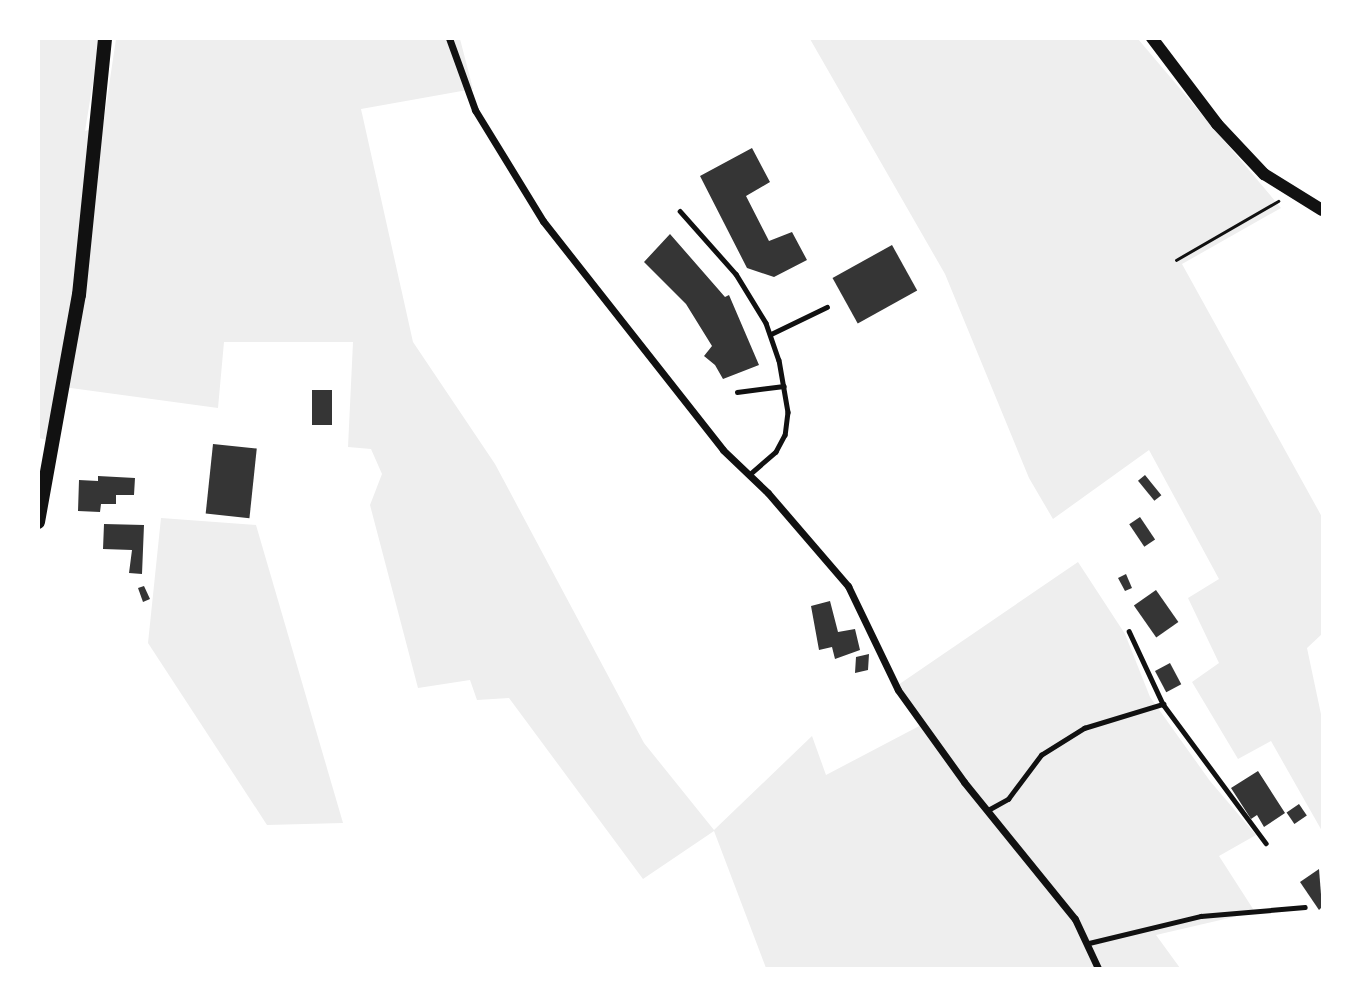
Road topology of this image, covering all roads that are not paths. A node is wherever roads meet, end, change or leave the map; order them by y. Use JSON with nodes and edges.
{"nodes":[{"id":1,"x":105,"y":38,"type":"edge"},
{"id":2,"x":449,"y":38,"type":"edge"},
{"id":3,"x":1152,"y":38,"type":"edge"},
{"id":4,"x":1322,"y":210,"type":"edge"},
{"id":5,"x":680,"y":211,"type":"dead end"},
{"id":6,"x":827,"y":307,"type":"dead end"},
{"id":7,"x":772,"y":334,"type":"junction"},
{"id":8,"x":784,"y":386,"type":"junction"},
{"id":9,"x":737,"y":392,"type":"dead end"},
{"id":10,"x":749,"y":475,"type":"junction"},
{"id":11,"x":38,"y":522,"type":"edge"},
{"id":12,"x":1129,"y":631,"type":"dead end"},
{"id":13,"x":1163,"y":704,"type":"junction"},
{"id":14,"x":988,"y":810,"type":"junction"},
{"id":15,"x":1266,"y":843,"type":"dead end"},
{"id":16,"x":1305,"y":907,"type":"dead end"},
{"id":17,"x":1089,"y":943,"type":"junction"},
{"id":18,"x":1098,"y":968,"type":"edge"}],
"edges":[{"from":1,"to":11,"type":"main road"},
{"from":2,"to":10,"type":"street"},
{"from":3,"to":4,"type":"street"},
{"from":5,"to":7,"type":"lane"},
{"from":6,"to":7,"type":"lane"},
{"from":7,"to":8,"type":"lane"},
{"from":8,"to":9,"type":"lane"},
{"from":8,"to":10,"type":"lane"},
{"from":10,"to":14,"type":"street"},
{"from":12,"to":13,"type":"lane"},
{"from":13,"to":14,"type":"lane"},
{"from":13,"to":15,"type":"lane"},
{"from":14,"to":17,"type":"street"},
{"from":16,"to":17,"type":"lane"},
{"from":17,"to":18,"type":"street"}]}
